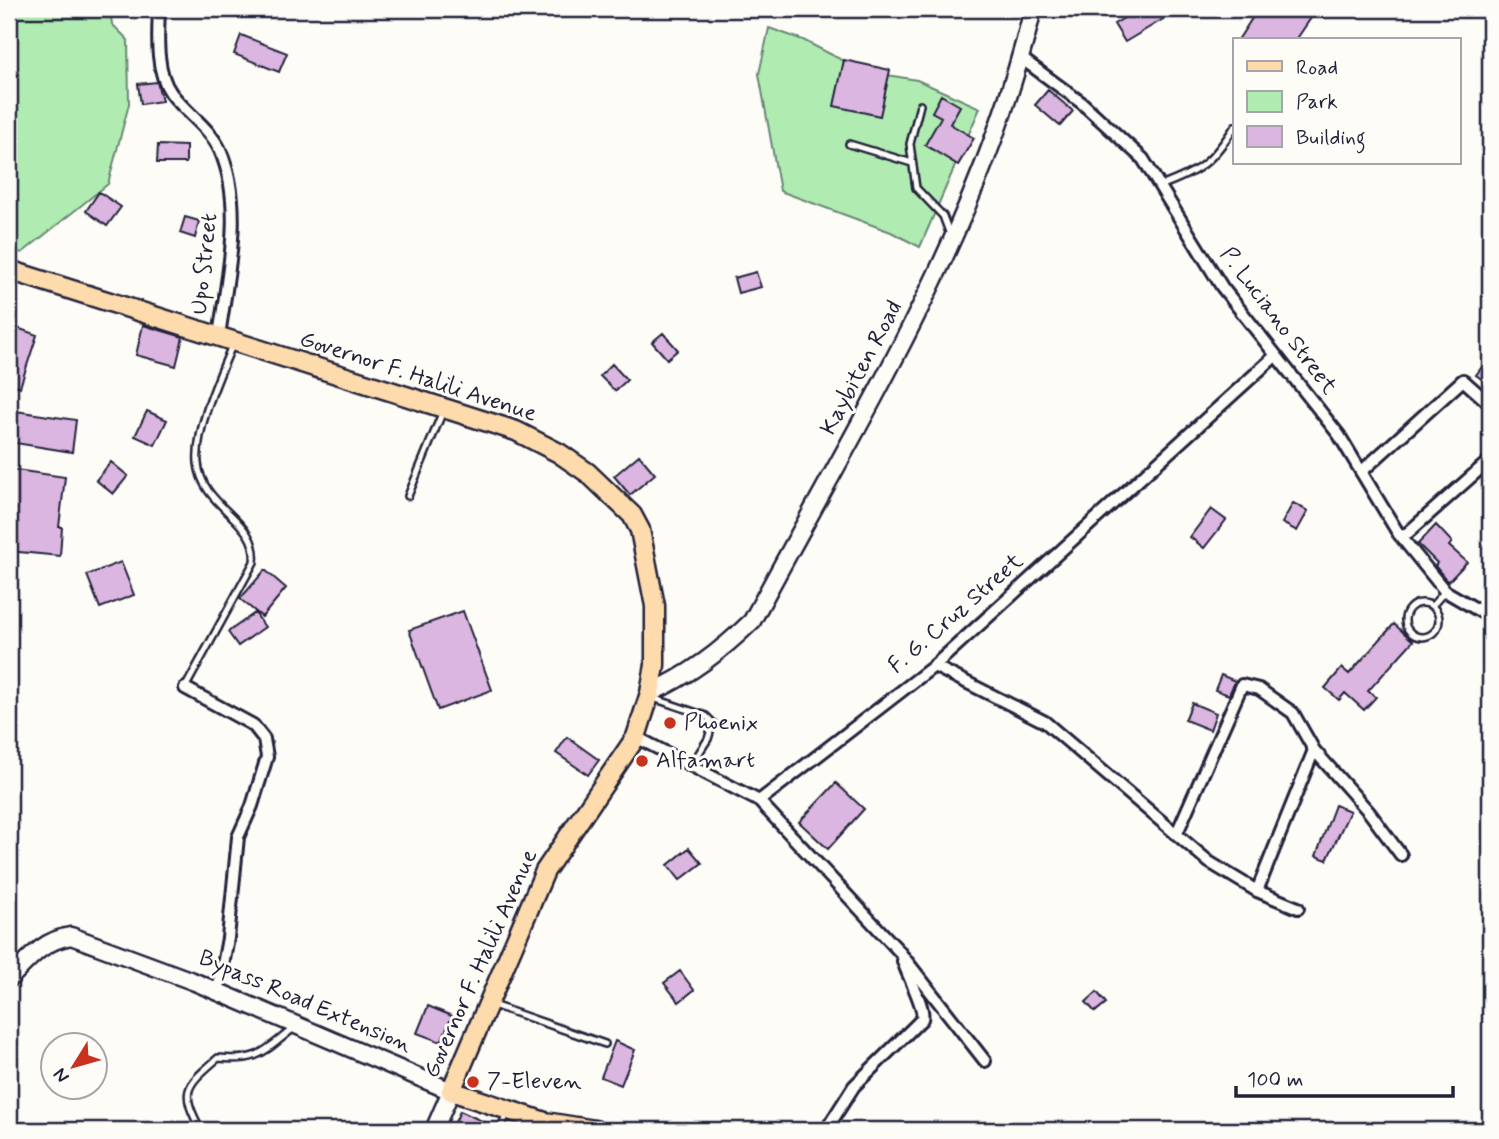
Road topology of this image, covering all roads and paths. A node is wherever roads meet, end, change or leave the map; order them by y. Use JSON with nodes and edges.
{"nodes":[{"id":1,"x":159,"y":9,"type":"edge"},
{"id":2,"x":1033,"y":9,"type":"edge"},
{"id":3,"x":1021,"y":58,"type":"junction"},
{"id":4,"x":920,"y":105,"type":"dead end"},
{"id":5,"x":1233,"y":128,"type":"edge"},
{"id":6,"x":849,"y":144,"type":"dead end"},
{"id":7,"x":912,"y":163,"type":"junction"},
{"id":8,"x":1160,"y":186,"type":"junction"},
{"id":9,"x":952,"y":238,"type":"junction"},
{"id":10,"x":9,"y":270,"type":"edge"},
{"id":11,"x":226,"y":339,"type":"junction"},
{"id":12,"x":1274,"y":357,"type":"junction"},
{"id":13,"x":1488,"y":402,"type":"edge"},
{"id":14,"x":444,"y":408,"type":"junction"},
{"id":15,"x":1490,"y":460,"type":"edge"},
{"id":16,"x":1361,"y":472,"type":"junction"},
{"id":17,"x":408,"y":496,"type":"dead end"},
{"id":18,"x":1402,"y":538,"type":"junction"},
{"id":19,"x":1445,"y":591,"type":"junction"},
{"id":20,"x":1432,"y":606,"type":"junction"},
{"id":21,"x":1490,"y":617,"type":"edge"},
{"id":22,"x":934,"y":666,"type":"junction"},
{"id":23,"x":185,"y":688,"type":"joint"},
{"id":24,"x":650,"y":695,"type":"junction"},
{"id":25,"x":636,"y":737,"type":"junction"},
{"id":26,"x":1314,"y":750,"type":"junction"},
{"id":27,"x":690,"y":767,"type":"junction"},
{"id":28,"x":758,"y":801,"type":"junction"},
{"id":29,"x":1178,"y":833,"type":"junction"},
{"id":30,"x":1401,"y":855,"type":"dead end"},
{"id":31,"x":1257,"y":891,"type":"junction"},
{"id":32,"x":1298,"y":908,"type":"dead end"},
{"id":33,"x":902,"y":958,"type":"junction"},
{"id":34,"x":9,"y":979,"type":"edge"},
{"id":35,"x":218,"y":992,"type":"junction"},
{"id":36,"x":487,"y":1003,"type":"junction"},
{"id":37,"x":297,"y":1025,"type":"junction"},
{"id":38,"x":605,"y":1044,"type":"dead end"},
{"id":39,"x":985,"y":1061,"type":"dead end"},
{"id":40,"x":451,"y":1091,"type":"junction"},
{"id":41,"x":509,"y":1111,"type":"junction"},
{"id":42,"x":201,"y":1130,"type":"edge"},
{"id":43,"x":434,"y":1130,"type":"edge"},
{"id":44,"x":500,"y":1130,"type":"edge"},
{"id":45,"x":595,"y":1130,"type":"edge"},
{"id":46,"x":826,"y":1130,"type":"edge"}],
"edges":[{"from":1,"to":11,"type":"street","name":"Upo Street"},
{"from":2,"to":3,"type":"street","name":"Kaybiten Road"},
{"from":3,"to":8,"type":"street","name":"P. Luciano Street"},
{"from":3,"to":9,"type":"street","name":"Kaybiten Road"},
{"from":4,"to":7,"type":"lane"},
{"from":5,"to":8,"type":"lane"},
{"from":6,"to":7,"type":"lane"},
{"from":7,"to":9,"type":"lane"},
{"from":8,"to":12,"type":"street","name":"P. Luciano Street"},
{"from":9,"to":24,"type":"street","name":"Kaybiten Road"},
{"from":10,"to":11,"type":"main road","name":"Governor F. Halili Avenue"},
{"from":11,"to":14,"type":"main road","name":"Governor F. Halili Avenue"},
{"from":11,"to":23,"type":"lane"},
{"from":12,"to":16,"type":"street","name":"P. Luciano Street"},
{"from":12,"to":22,"type":"street","name":"F. G. Cruz Street"},
{"from":13,"to":16,"type":"street"},
{"from":14,"to":17,"type":"lane"},
{"from":14,"to":24,"type":"main road","name":"Governor F. Halili Avenue"},
{"from":15,"to":18,"type":"street"},
{"from":16,"to":18,"type":"street","name":"P. Luciano Street"},
{"from":18,"to":19,"type":"street","name":"P. Luciano Street"},
{"from":19,"to":20,"type":"lane"},
{"from":19,"to":21,"type":"street","name":"P. Luciano Street"},
{"from":20,"to":20,"type":"lane"},
{"from":22,"to":28,"type":"street","name":"F. G. Cruz Street"},
{"from":22,"to":29,"type":"street"},
{"from":23,"to":35,"type":"street"},
{"from":24,"to":25,"type":"main road","name":"Governor F. Halili Avenue"},
{"from":24,"to":27,"type":"lane"},
{"from":25,"to":27,"type":"street"},
{"from":25,"to":36,"type":"main road","name":"Governor F. Halili Avenue"},
{"from":26,"to":29,"type":"street"},
{"from":26,"to":30,"type":"street"},
{"from":26,"to":31,"type":"street"},
{"from":27,"to":28,"type":"street"},
{"from":28,"to":33,"type":"street"},
{"from":29,"to":31,"type":"street"},
{"from":31,"to":32,"type":"street"},
{"from":33,"to":39,"type":"street"},
{"from":33,"to":46,"type":"street"},
{"from":34,"to":35,"type":"street","name":"Bypass Road Extension"},
{"from":35,"to":37,"type":"street","name":"Bypass Road Extension"},
{"from":36,"to":38,"type":"lane"},
{"from":36,"to":40,"type":"main road","name":"Governor F. Halili Avenue"},
{"from":37,"to":40,"type":"street","name":"Bypass Road Extension"},
{"from":37,"to":42,"type":"lane"},
{"from":40,"to":41,"type":"main road","name":"Bypass Road Extension"},
{"from":40,"to":43,"type":"street","name":"Governor F. Halili Avenue"},
{"from":41,"to":44,"type":"lane"},
{"from":41,"to":45,"type":"main road","name":"Bypass Road Extension"}]}
